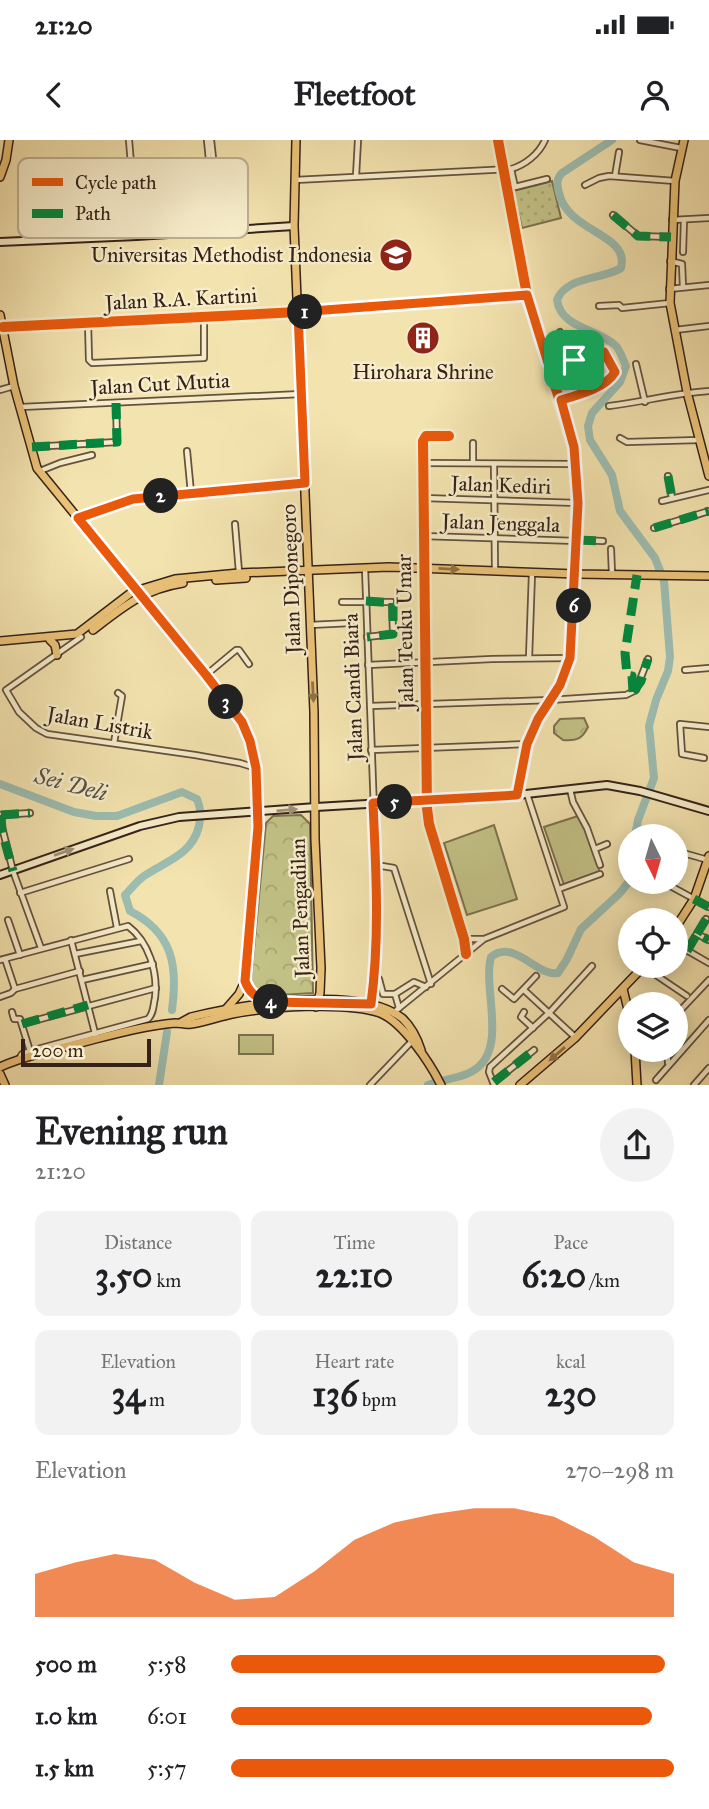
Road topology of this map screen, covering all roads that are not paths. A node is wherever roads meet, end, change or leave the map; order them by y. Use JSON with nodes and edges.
{"nodes":[{"id":1,"x":11,"y":140,"type":"edge"},
{"id":2,"x":129,"y":140,"type":"edge"},
{"id":3,"x":209,"y":140,"type":"edge"},
{"id":4,"x":296,"y":140,"type":"edge"},
{"id":5,"x":358,"y":140,"type":"edge"},
{"id":6,"x":498,"y":140,"type":"edge"},
{"id":7,"x":545,"y":140,"type":"edge"},
{"id":8,"x":640,"y":140,"type":"edge"},
{"id":9,"x":682,"y":144,"type":"edge"},
{"id":10,"x":0,"y":148,"type":"edge"},
{"id":11,"x":620,"y":152,"type":"dead end"},
{"id":12,"x":130,"y":158,"type":"edge"},
{"id":13,"x":211,"y":158,"type":"edge"},
{"id":14,"x":6,"y":160,"type":"junction"},
{"id":15,"x":508,"y":169,"type":"junction"},
{"id":16,"x":356,"y":176,"type":"junction"},
{"id":17,"x":615,"y":176,"type":"junction"},
{"id":18,"x":0,"y":177,"type":"edge"},
{"id":19,"x":547,"y":179,"type":"dead end"},
{"id":20,"x":294,"y":180,"type":"junction"},
{"id":21,"x":675,"y":181,"type":"junction"},
{"id":22,"x":585,"y":185,"type":"dead end"},
{"id":23,"x":613,"y":215,"type":"dead end"},
{"id":24,"x":709,"y":218,"type":"edge"},
{"id":25,"x":672,"y":220,"type":"junction"},
{"id":26,"x":684,"y":220,"type":"junction"},
{"id":27,"x":294,"y":226,"type":"junction"},
{"id":28,"x":248,"y":228,"type":"edge"},
{"id":29,"x":671,"y":237,"type":"junction"},
{"id":30,"x":91,"y":238,"type":"edge"},
{"id":31,"x":0,"y":242,"type":"edge"},
{"id":32,"x":683,"y":252,"type":"dead end"},
{"id":33,"x":670,"y":261,"type":"junction"},
{"id":34,"x":709,"y":285,"type":"edge"},
{"id":35,"x":683,"y":288,"type":"junction"},
{"id":36,"x":669,"y":289,"type":"junction"},
{"id":37,"x":527,"y":295,"type":"junction"},
{"id":38,"x":670,"y":303,"type":"junction"},
{"id":39,"x":599,"y":306,"type":"dead end"},
{"id":40,"x":298,"y":312,"type":"junction"},
{"id":41,"x":0,"y":315,"type":"edge"},
{"id":42,"x":204,"y":317,"type":"junction"},
{"id":43,"x":88,"y":323,"type":"junction"},
{"id":44,"x":709,"y":326,"type":"edge"},
{"id":45,"x":3,"y":327,"type":"junction"},
{"id":46,"x":674,"y":331,"type":"junction"},
{"id":47,"x":560,"y":332,"type":"dead end"},
{"id":48,"x":4,"y":350,"type":"edge"},
{"id":49,"x":570,"y":356,"type":"junction"},
{"id":50,"x":548,"y":363,"type":"junction"},
{"id":51,"x":636,"y":364,"type":"dead end"},
{"id":52,"x":14,"y":386,"type":"junction"},
{"id":53,"x":0,"y":390,"type":"edge"},
{"id":54,"x":709,"y":390,"type":"edge"},
{"id":55,"x":687,"y":392,"type":"junction"},
{"id":56,"x":302,"y":394,"type":"junction"},
{"id":57,"x":561,"y":400,"type":"junction"},
{"id":58,"x":645,"y":402,"type":"junction"},
{"id":59,"x":116,"y":403,"type":"junction"},
{"id":60,"x":609,"y":406,"type":"dead end"},
{"id":61,"x":20,"y":407,"type":"junction"},
{"id":62,"x":449,"y":436,"type":"dead end"},
{"id":63,"x":620,"y":438,"type":"dead end"},
{"id":64,"x":699,"y":440,"type":"junction"},
{"id":65,"x":473,"y":443,"type":"dead end"},
{"id":66,"x":32,"y":447,"type":"junction"},
{"id":67,"x":187,"y":451,"type":"dead end"},
{"id":68,"x":92,"y":455,"type":"dead end"},
{"id":69,"x":423,"y":463,"type":"junction"},
{"id":70,"x":472,"y":463,"type":"junction"},
{"id":71,"x":494,"y":464,"type":"junction"},
{"id":72,"x":575,"y":464,"type":"junction"},
{"id":73,"x":40,"y":471,"type":"junction"},
{"id":74,"x":709,"y":474,"type":"edge"},
{"id":75,"x":668,"y":476,"type":"dead end"},
{"id":76,"x":305,"y":483,"type":"junction"},
{"id":77,"x":709,"y":490,"type":"edge"},
{"id":78,"x":191,"y":493,"type":"junction"},
{"id":79,"x":423,"y":498,"type":"junction"},
{"id":80,"x":672,"y":498,"type":"junction"},
{"id":81,"x":495,"y":501,"type":"junction"},
{"id":82,"x":662,"y":501,"type":"dead end"},
{"id":83,"x":578,"y":503,"type":"junction"},
{"id":84,"x":709,"y":511,"type":"edge"},
{"id":85,"x":78,"y":518,"type":"junction"},
{"id":86,"x":235,"y":524,"type":"dead end"},
{"id":87,"x":654,"y":528,"type":"dead end"},
{"id":88,"x":422,"y":536,"type":"junction"},
{"id":89,"x":494,"y":540,"type":"junction"},
{"id":90,"x":578,"y":541,"type":"junction"},
{"id":91,"x":603,"y":541,"type":"dead end"},
{"id":92,"x":611,"y":549,"type":"dead end"},
{"id":93,"x":424,"y":568,"type":"junction"},
{"id":94,"x":365,"y":569,"type":"junction"},
{"id":95,"x":495,"y":571,"type":"junction"},
{"id":96,"x":308,"y":572,"type":"junction"},
{"id":97,"x":239,"y":573,"type":"junction"},
{"id":98,"x":532,"y":573,"type":"junction"},
{"id":99,"x":576,"y":574,"type":"junction"},
{"id":100,"x":612,"y":575,"type":"junction"},
{"id":101,"x":124,"y":576,"type":"junction"},
{"id":102,"x":709,"y":576,"type":"edge"},
{"id":103,"x":229,"y":577,"type":"junction"},
{"id":104,"x":139,"y":592,"type":"junction"},
{"id":105,"x":125,"y":597,"type":"junction"},
{"id":106,"x":366,"y":601,"type":"junction"},
{"id":107,"x":342,"y":602,"type":"dead end"},
{"id":108,"x":352,"y":623,"type":"dead end"},
{"id":109,"x":310,"y":625,"type":"junction"},
{"id":110,"x":81,"y":637,"type":"junction"},
{"id":111,"x":367,"y":637,"type":"junction"},
{"id":112,"x":50,"y":640,"type":"junction"},
{"id":113,"x":13,"y":642,"type":"junction"},
{"id":114,"x":0,"y":643,"type":"edge"},
{"id":115,"x":57,"y":655,"type":"junction"},
{"id":116,"x":529,"y":658,"type":"junction"},
{"id":117,"x":570,"y":658,"type":"junction"},
{"id":118,"x":648,"y":659,"type":"dead end"},
{"id":119,"x":424,"y":662,"type":"junction"},
{"id":120,"x":249,"y":664,"type":"dead end"},
{"id":121,"x":368,"y":665,"type":"junction"},
{"id":122,"x":709,"y":668,"type":"edge"},
{"id":123,"x":685,"y":670,"type":"dead end"},
{"id":124,"x":206,"y":675,"type":"junction"},
{"id":125,"x":118,"y":693,"type":"dead end"},
{"id":126,"x":550,"y":701,"type":"junction"},
{"id":127,"x":426,"y":704,"type":"junction"},
{"id":128,"x":370,"y":706,"type":"junction"},
{"id":129,"x":709,"y":727,"type":"edge"},
{"id":130,"x":114,"y":743,"type":"junction"},
{"id":131,"x":527,"y":744,"type":"junction"},
{"id":132,"x":427,"y":748,"type":"junction"},
{"id":133,"x":371,"y":750,"type":"junction"},
{"id":134,"x":704,"y":758,"type":"dead end"},
{"id":135,"x":256,"y":768,"type":"junction"},
{"id":136,"x":570,"y":789,"type":"junction"},
{"id":137,"x":527,"y":794,"type":"junction"},
{"id":138,"x":517,"y":795,"type":"junction"},
{"id":139,"x":427,"y":802,"type":"junction"},
{"id":140,"x":373,"y":803,"type":"junction"},
{"id":141,"x":316,"y":807,"type":"junction"},
{"id":142,"x":709,"y":811,"type":"edge"},
{"id":143,"x":258,"y":812,"type":"junction"},
{"id":144,"x":30,"y":813,"type":"dead end"},
{"id":145,"x":1,"y":814,"type":"edge"},
{"id":146,"x":607,"y":844,"type":"dead end"},
{"id":147,"x":594,"y":849,"type":"junction"},
{"id":148,"x":688,"y":854,"type":"edge"},
{"id":149,"x":708,"y":858,"type":"edge"},
{"id":150,"x":129,"y":859,"type":"dead end"},
{"id":151,"x":376,"y":865,"type":"junction"},
{"id":152,"x":600,"y":865,"type":"dead end"},
{"id":153,"x":13,"y":871,"type":"junction"},
{"id":154,"x":707,"y":872,"type":"edge"},
{"id":155,"x":600,"y":874,"type":"dead end"},
{"id":156,"x":0,"y":875,"type":"edge"},
{"id":157,"x":559,"y":888,"type":"junction"},
{"id":158,"x":110,"y":891,"type":"dead end"},
{"id":159,"x":20,"y":893,"type":"junction"},
{"id":160,"x":685,"y":894,"type":"edge"},
{"id":161,"x":694,"y":899,"type":"junction"},
{"id":162,"x":709,"y":907,"type":"edge"},
{"id":163,"x":688,"y":908,"type":"edge"},
{"id":164,"x":706,"y":919,"type":"dead end"},
{"id":165,"x":8,"y":920,"type":"dead end"},
{"id":166,"x":116,"y":928,"type":"junction"},
{"id":167,"x":697,"y":934,"type":"junction"},
{"id":168,"x":464,"y":939,"type":"junction"},
{"id":169,"x":484,"y":939,"type":"junction"},
{"id":170,"x":71,"y":940,"type":"junction"},
{"id":171,"x":709,"y":940,"type":"edge"},
{"id":172,"x":141,"y":941,"type":"junction"},
{"id":173,"x":41,"y":948,"type":"junction"},
{"id":174,"x":688,"y":949,"type":"edge"},
{"id":175,"x":688,"y":952,"type":"edge"},
{"id":176,"x":75,"y":954,"type":"junction"},
{"id":177,"x":466,"y":954,"type":"junction"},
{"id":178,"x":20,"y":955,"type":"junction"},
{"id":179,"x":2,"y":959,"type":"edge"},
{"id":180,"x":709,"y":962,"type":"edge"},
{"id":181,"x":153,"y":964,"type":"junction"},
{"id":182,"x":592,"y":967,"type":"dead end"},
{"id":183,"x":80,"y":971,"type":"junction"},
{"id":184,"x":374,"y":974,"type":"junction"},
{"id":185,"x":536,"y":976,"type":"dead end"},
{"id":186,"x":633,"y":978,"type":"edge"},
{"id":187,"x":660,"y":978,"type":"edge"},
{"id":188,"x":709,"y":979,"type":"edge"},
{"id":189,"x":82,"y":980,"type":"junction"},
{"id":190,"x":245,"y":981,"type":"junction"},
{"id":191,"x":428,"y":986,"type":"junction"},
{"id":192,"x":156,"y":988,"type":"junction"},
{"id":193,"x":15,"y":989,"type":"junction"},
{"id":194,"x":502,"y":989,"type":"dead end"},
{"id":195,"x":622,"y":989,"type":"junction"},
{"id":196,"x":524,"y":990,"type":"junction"},
{"id":197,"x":623,"y":992,"type":"edge"},
{"id":198,"x":681,"y":992,"type":"edge"},
{"id":199,"x":395,"y":994,"type":"junction"},
{"id":200,"x":0,"y":997,"type":"edge"},
{"id":201,"x":688,"y":1002,"type":"edge"},
{"id":202,"x":271,"y":1004,"type":"junction"},
{"id":203,"x":317,"y":1004,"type":"junction"},
{"id":204,"x":371,"y":1004,"type":"junction"},
{"id":205,"x":88,"y":1005,"type":"junction"},
{"id":206,"x":226,"y":1009,"type":"junction"},
{"id":207,"x":396,"y":1011,"type":"junction"},
{"id":208,"x":12,"y":1012,"type":"dead end"},
{"id":209,"x":524,"y":1012,"type":"dead end"},
{"id":210,"x":550,"y":1012,"type":"junction"},
{"id":211,"x":709,"y":1020,"type":"edge"},
{"id":212,"x":178,"y":1023,"type":"junction"},
{"id":213,"x":22,"y":1024,"type":"junction"},
{"id":214,"x":533,"y":1028,"type":"junction"},
{"id":215,"x":573,"y":1035,"type":"junction"},
{"id":216,"x":96,"y":1037,"type":"junction"},
{"id":217,"x":413,"y":1039,"type":"junction"},
{"id":218,"x":534,"y":1050,"type":"dead end"},
{"id":219,"x":30,"y":1051,"type":"junction"},
{"id":220,"x":38,"y":1052,"type":"junction"},
{"id":221,"x":19,"y":1059,"type":"junction"},
{"id":222,"x":636,"y":1062,"type":"edge"},
{"id":223,"x":668,"y":1063,"type":"joint"},
{"id":224,"x":0,"y":1067,"type":"edge"},
{"id":225,"x":709,"y":1068,"type":"edge"},
{"id":226,"x":0,"y":1074,"type":"edge"},
{"id":227,"x":656,"y":1080,"type":"dead end"},
{"id":228,"x":494,"y":1083,"type":"edge"},
{"id":229,"x":5,"y":1084,"type":"edge"},
{"id":230,"x":370,"y":1084,"type":"edge"},
{"id":231,"x":441,"y":1084,"type":"edge"},
{"id":232,"x":520,"y":1084,"type":"edge"},
{"id":233,"x":637,"y":1084,"type":"edge"},
{"id":234,"x":694,"y":1084,"type":"edge"}],
"edges":[{"from":1,"to":14,"type":"main road"},
{"from":2,"to":12,"type":"street"},
{"from":3,"to":13,"type":"street"},
{"from":4,"to":20,"type":"main road","name":"Jalan Diponegoro"},
{"from":5,"to":16,"type":"street"},
{"from":6,"to":15,"type":"street"},
{"from":7,"to":15,"type":"street"},
{"from":8,"to":9,"type":"street"},
{"from":9,"to":21,"type":"main road"},
{"from":10,"to":14,"type":"main road"},
{"from":11,"to":17,"type":"street"},
{"from":14,"to":18,"type":"main road"},
{"from":15,"to":16,"type":"street"},
{"from":15,"to":19,"type":"street"},
{"from":15,"to":37,"type":"street"},
{"from":16,"to":20,"type":"street"},
{"from":17,"to":21,"type":"street"},
{"from":17,"to":22,"type":"street"},
{"from":20,"to":27,"type":"main road","name":"Jalan Diponegoro"},
{"from":21,"to":25,"type":"main road"},
{"from":23,"to":29,"type":"street"},
{"from":24,"to":26,"type":"street"},
{"from":25,"to":26,"type":"street"},
{"from":25,"to":29,"type":"main road"},
{"from":26,"to":32,"type":"street"},
{"from":27,"to":28,"type":"street"},
{"from":27,"to":40,"type":"main road","name":"Jalan Diponegoro"},
{"from":29,"to":33,"type":"main road"},
{"from":30,"to":31,"type":"street"},
{"from":33,"to":35,"type":"street"},
{"from":33,"to":36,"type":"main road"},
{"from":34,"to":35,"type":"street"},
{"from":35,"to":36,"type":"street"},
{"from":36,"to":38,"type":"main road"},
{"from":37,"to":40,"type":"street","name":"Jalan R.A. Kartini"},
{"from":37,"to":50,"type":"street"},
{"from":38,"to":39,"type":"street"},
{"from":38,"to":46,"type":"main road"},
{"from":40,"to":42,"type":"street","name":"Jalan R.A. Kartini"},
{"from":40,"to":56,"type":"main road","name":"Jalan Diponegoro"},
{"from":41,"to":45,"type":"main road"},
{"from":42,"to":43,"type":"street","name":"Jalan R.A. Kartini"},
{"from":42,"to":43,"type":"street"},
{"from":43,"to":45,"type":"street","name":"Jalan R.A. Kartini"},
{"from":44,"to":46,"type":"street"},
{"from":45,"to":48,"type":"main road"},
{"from":46,"to":55,"type":"main road"},
{"from":47,"to":49,"type":"street"},
{"from":48,"to":52,"type":"main road"},
{"from":49,"to":50,"type":"street"},
{"from":49,"to":57,"type":"street"},
{"from":50,"to":57,"type":"street"},
{"from":51,"to":58,"type":"street"},
{"from":52,"to":53,"type":"street"},
{"from":52,"to":61,"type":"main road"},
{"from":54,"to":55,"type":"street"},
{"from":55,"to":58,"type":"street"},
{"from":55,"to":64,"type":"main road"},
{"from":56,"to":59,"type":"street","name":"Jalan Cut Mutia"},
{"from":56,"to":76,"type":"main road","name":"Jalan Diponegoro"},
{"from":57,"to":72,"type":"street"},
{"from":58,"to":60,"type":"street"},
{"from":59,"to":61,"type":"street","name":"Jalan Cut Mutia"},
{"from":59,"to":66,"type":"street"},
{"from":61,"to":66,"type":"main road"},
{"from":62,"to":69,"type":"street","name":"Jalan Teuku Umar"},
{"from":63,"to":64,"type":"street"},
{"from":64,"to":74,"type":"main road"},
{"from":65,"to":70,"type":"street"},
{"from":66,"to":73,"type":"main road"},
{"from":67,"to":78,"type":"street"},
{"from":68,"to":73,"type":"street"},
{"from":69,"to":70,"type":"street"},
{"from":69,"to":79,"type":"street","name":"Jalan Teuku Umar"},
{"from":70,"to":71,"type":"street"},
{"from":71,"to":72,"type":"street"},
{"from":71,"to":81,"type":"street"},
{"from":72,"to":83,"type":"street"},
{"from":73,"to":85,"type":"main road"},
{"from":75,"to":80,"type":"street"},
{"from":76,"to":78,"type":"street"},
{"from":76,"to":96,"type":"main road","name":"Jalan Diponegoro"},
{"from":77,"to":80,"type":"street"},
{"from":78,"to":85,"type":"street"},
{"from":79,"to":81,"type":"street","name":"Jalan Kediri"},
{"from":79,"to":88,"type":"street","name":"Jalan Teuku Umar"},
{"from":80,"to":82,"type":"street"},
{"from":81,"to":83,"type":"street","name":"Jalan Kediri"},
{"from":81,"to":89,"type":"street"},
{"from":83,"to":90,"type":"street"},
{"from":84,"to":87,"type":"street"},
{"from":85,"to":101,"type":"main road"},
{"from":86,"to":97,"type":"street"},
{"from":88,"to":89,"type":"street","name":"Jalan Jenggala"},
{"from":88,"to":93,"type":"street","name":"Jalan Teuku Umar"},
{"from":89,"to":90,"type":"street","name":"Jalan Jenggala"},
{"from":89,"to":95,"type":"street"},
{"from":90,"to":91,"type":"street","name":"Jalan Jenggala"},
{"from":90,"to":99,"type":"street"},
{"from":92,"to":100,"type":"street"},
{"from":93,"to":94,"type":"main road"},
{"from":93,"to":95,"type":"main road","one_way":true},
{"from":93,"to":119,"type":"street","name":"Jalan Teuku Umar"},
{"from":94,"to":96,"type":"main road"},
{"from":94,"to":106,"type":"street","name":"Jalan Candi Biara"},
{"from":95,"to":98,"type":"main road"},
{"from":96,"to":97,"type":"main road"},
{"from":96,"to":103,"type":"main road"},
{"from":96,"to":109,"type":"main road","name":"Jalan Diponegoro"},
{"from":97,"to":103,"type":"main road"},
{"from":98,"to":99,"type":"main road"},
{"from":98,"to":116,"type":"street"},
{"from":99,"to":100,"type":"main road"},
{"from":99,"to":117,"type":"street"},
{"from":100,"to":102,"type":"main road"},
{"from":101,"to":104,"type":"main road"},
{"from":101,"to":105,"type":"main road"},
{"from":103,"to":104,"type":"main road"},
{"from":104,"to":105,"type":"main road"},
{"from":104,"to":110,"type":"main road"},
{"from":104,"to":124,"type":"main road"},
{"from":105,"to":113,"type":"main road"},
{"from":106,"to":107,"type":"street"},
{"from":106,"to":111,"type":"street","name":"Jalan Candi Biara"},
{"from":106,"to":111,"type":"street"},
{"from":108,"to":109,"type":"street"},
{"from":109,"to":141,"type":"main road","name":"Jalan Diponegoro","one_way":true},
{"from":110,"to":112,"type":"main road"},
{"from":110,"to":115,"type":"street","name":"Jalan Listrik"},
{"from":111,"to":121,"type":"street","name":"Jalan Candi Biara"},
{"from":112,"to":113,"type":"main road"},
{"from":112,"to":115,"type":"main road"},
{"from":113,"to":114,"type":"main road"},
{"from":115,"to":130,"type":"street","name":"Jalan Listrik"},
{"from":116,"to":117,"type":"street"},
{"from":116,"to":119,"type":"street"},
{"from":117,"to":126,"type":"street"},
{"from":118,"to":126,"type":"street"},
{"from":119,"to":121,"type":"street"},
{"from":119,"to":127,"type":"street","name":"Jalan Teuku Umar"},
{"from":120,"to":124,"type":"street"},
{"from":121,"to":128,"type":"street","name":"Jalan Candi Biara"},
{"from":122,"to":123,"type":"street"},
{"from":124,"to":135,"type":"main road"},
{"from":125,"to":130,"type":"street"},
{"from":126,"to":127,"type":"street"},
{"from":126,"to":131,"type":"street"},
{"from":127,"to":128,"type":"street"},
{"from":127,"to":132,"type":"street","name":"Jalan Teuku Umar"},
{"from":128,"to":133,"type":"street","name":"Jalan Candi Biara"},
{"from":129,"to":134,"type":"street"},
{"from":130,"to":135,"type":"street","name":"Jalan Listrik"},
{"from":131,"to":132,"type":"street"},
{"from":131,"to":138,"type":"street"},
{"from":132,"to":133,"type":"street"},
{"from":132,"to":139,"type":"street","name":"Jalan Teuku Umar"},
{"from":133,"to":140,"type":"street","name":"Jalan Candi Biara"},
{"from":135,"to":143,"type":"main road"},
{"from":136,"to":137,"type":"street"},
{"from":136,"to":142,"type":"street"},
{"from":136,"to":147,"type":"street"},
{"from":137,"to":138,"type":"street"},
{"from":137,"to":157,"type":"street"},
{"from":138,"to":139,"type":"street"},
{"from":139,"to":140,"type":"street"},
{"from":139,"to":168,"type":"street","name":"Jalan Teuku Umar"},
{"from":140,"to":141,"type":"street"},
{"from":140,"to":151,"type":"street","name":"Jalan Candi Biara"},
{"from":143,"to":141,"type":"street","one_way":true},
{"from":141,"to":203,"type":"main road","name":"Jalan Pengadilan"},
{"from":153,"to":143,"type":"street","one_way":true},
{"from":143,"to":190,"type":"main road"},
{"from":144,"to":145,"type":"street"},
{"from":145,"to":153,"type":"street"},
{"from":146,"to":147,"type":"street"},
{"from":147,"to":152,"type":"street"},
{"from":148,"to":149,"type":"street"},
{"from":149,"to":154,"type":"main road"},
{"from":150,"to":159,"type":"street"},
{"from":151,"to":184,"type":"street","name":"Jalan Candi Biara"},
{"from":151,"to":191,"type":"street"},
{"from":153,"to":156,"type":"street"},
{"from":153,"to":159,"type":"street"},
{"from":154,"to":161,"type":"main road"},
{"from":155,"to":157,"type":"street"},
{"from":157,"to":169,"type":"street"},
{"from":158,"to":166,"type":"street"},
{"from":159,"to":173,"type":"street"},
{"from":160,"to":161,"type":"street"},
{"from":161,"to":162,"type":"street"},
{"from":161,"to":163,"type":"main road"},
{"from":164,"to":167,"type":"street"},
{"from":165,"to":178,"type":"street"},
{"from":166,"to":170,"type":"street"},
{"from":166,"to":172,"type":"street"},
{"from":167,"to":171,"type":"street"},
{"from":167,"to":174,"type":"street"},
{"from":168,"to":169,"type":"street"},
{"from":168,"to":177,"type":"street","name":"Jalan Teuku Umar"},
{"from":169,"to":177,"type":"street"},
{"from":170,"to":173,"type":"street"},
{"from":170,"to":176,"type":"street"},
{"from":172,"to":176,"type":"street"},
{"from":172,"to":181,"type":"street"},
{"from":173,"to":178,"type":"street"},
{"from":175,"to":180,"type":"street"},
{"from":176,"to":183,"type":"street"},
{"from":177,"to":191,"type":"street"},
{"from":178,"to":179,"type":"street"},
{"from":179,"to":193,"type":"street"},
{"from":181,"to":189,"type":"street"},
{"from":181,"to":192,"type":"street"},
{"from":182,"to":210,"type":"street"},
{"from":183,"to":189,"type":"street"},
{"from":183,"to":193,"type":"street"},
{"from":184,"to":199,"type":"street"},
{"from":184,"to":204,"type":"street","name":"Jalan Candi Biara"},
{"from":185,"to":196,"type":"street"},
{"from":186,"to":195,"type":"main road"},
{"from":187,"to":198,"type":"street"},
{"from":188,"to":201,"type":"street"},
{"from":189,"to":205,"type":"street"},
{"from":190,"to":202,"type":"main road"},
{"from":190,"to":206,"type":"main road"},
{"from":191,"to":199,"type":"street"},
{"from":191,"to":207,"type":"street"},
{"from":192,"to":205,"type":"street"},
{"from":192,"to":216,"type":"street"},
{"from":193,"to":200,"type":"street"},
{"from":194,"to":196,"type":"street"},
{"from":195,"to":197,"type":"main road"},
{"from":195,"to":215,"type":"main road"},
{"from":196,"to":210,"type":"street"},
{"from":199,"to":207,"type":"street"},
{"from":202,"to":203,"type":"main road"},
{"from":202,"to":206,"type":"main road"},
{"from":202,"to":212,"type":"main road"},
{"from":203,"to":204,"type":"main road"},
{"from":203,"to":217,"type":"main road"},
{"from":204,"to":207,"type":"main road"},
{"from":205,"to":213,"type":"street"},
{"from":205,"to":216,"type":"street"},
{"from":206,"to":212,"type":"main road"},
{"from":207,"to":217,"type":"main road"},
{"from":208,"to":213,"type":"street"},
{"from":209,"to":214,"type":"street"},
{"from":210,"to":214,"type":"street"},
{"from":210,"to":215,"type":"street"},
{"from":211,"to":223,"type":"street"},
{"from":212,"to":216,"type":"main road"},
{"from":213,"to":219,"type":"street"},
{"from":214,"to":228,"type":"street"},
{"from":215,"to":232,"type":"main road","one_way":true},
{"from":216,"to":220,"type":"main road"},
{"from":217,"to":230,"type":"street"},
{"from":217,"to":231,"type":"main road"},
{"from":218,"to":228,"type":"street"},
{"from":219,"to":220,"type":"street"},
{"from":219,"to":221,"type":"street"},
{"from":220,"to":221,"type":"main road"},
{"from":221,"to":224,"type":"main road"},
{"from":222,"to":233,"type":"main road"},
{"from":223,"to":227,"type":"street"},
{"from":225,"to":234,"type":"street"},
{"from":226,"to":229,"type":"main road"}]}
